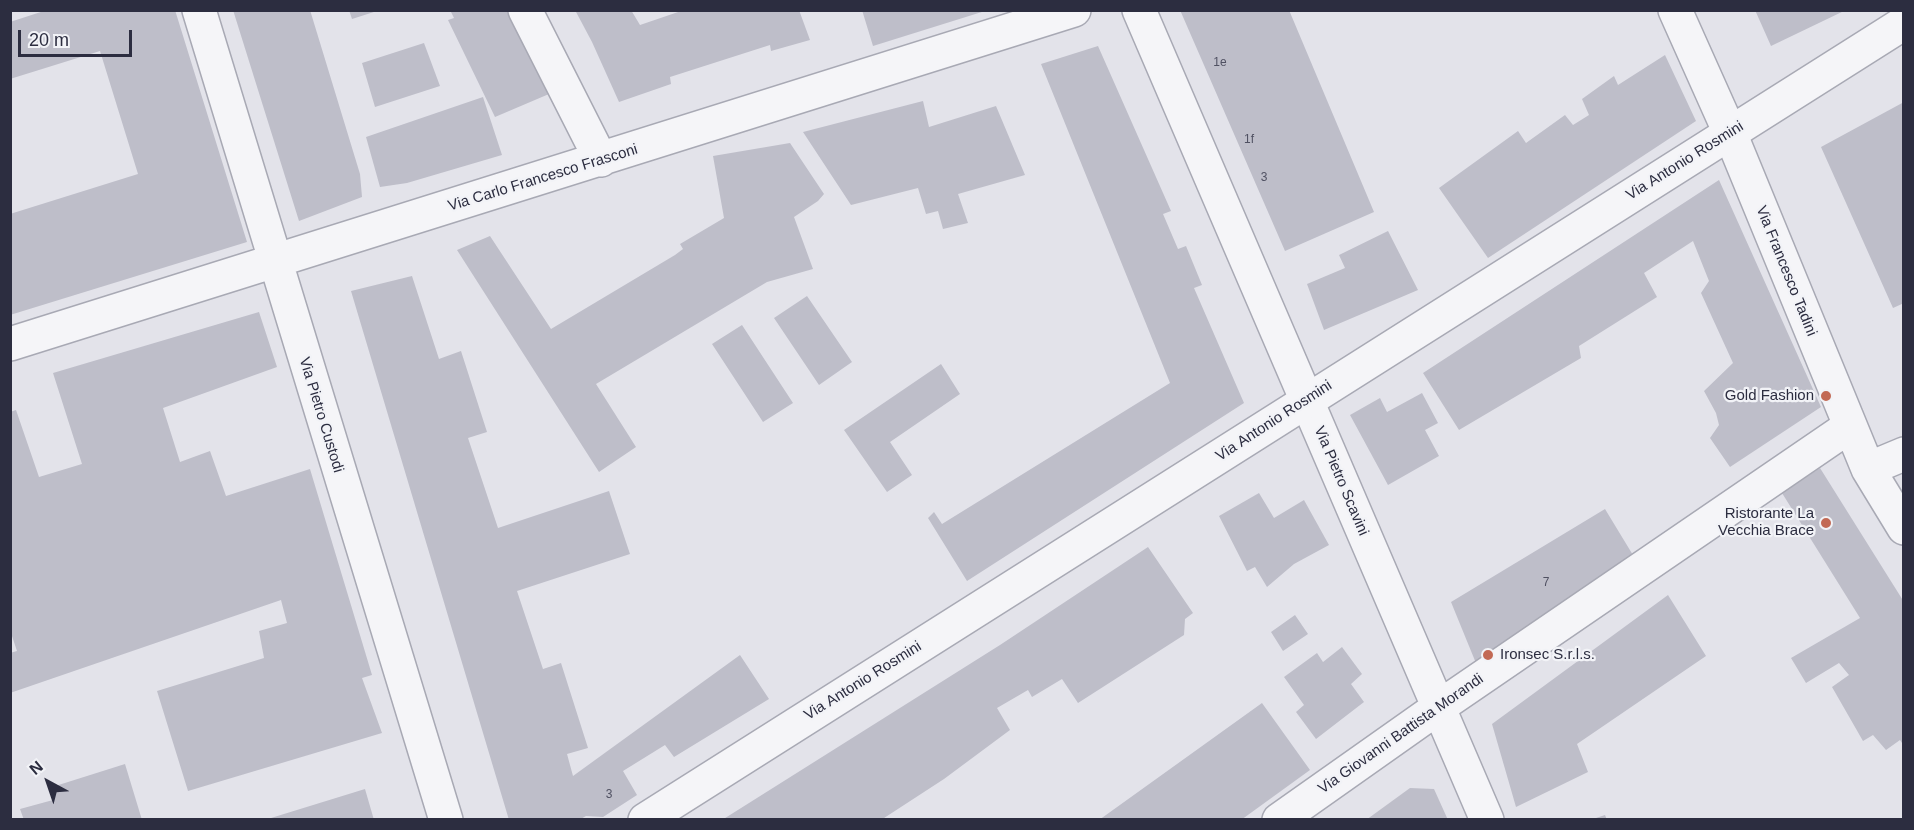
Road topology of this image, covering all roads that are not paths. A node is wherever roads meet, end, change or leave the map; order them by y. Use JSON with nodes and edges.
{"nodes":[{"id":1,"x":199,"y":10,"type":"edge"},
{"id":2,"x":525,"y":10,"type":"edge"},
{"id":3,"x":1074,"y":10,"type":"edge"},
{"id":4,"x":1139,"y":10,"type":"edge"},
{"id":5,"x":1675,"y":10,"type":"edge"},
{"id":6,"x":1904,"y":23,"type":"edge"},
{"id":7,"x":1730,"y":133,"type":"junction"},
{"id":8,"x":601,"y":160,"type":"junction"},
{"id":9,"x":274,"y":262,"type":"junction"},
{"id":10,"x":10,"y":344,"type":"edge"},
{"id":11,"x":1307,"y":400,"type":"junction"},
{"id":12,"x":1850,"y":426,"type":"junction"},
{"id":13,"x":1904,"y":454,"type":"edge"},
{"id":14,"x":1868,"y":469,"type":"junction"},
{"id":15,"x":1904,"y":528,"type":"edge"},
{"id":16,"x":1439,"y":707,"type":"junction"},
{"id":17,"x":446,"y":819,"type":"edge"},
{"id":18,"x":645,"y":819,"type":"edge"},
{"id":19,"x":1279,"y":819,"type":"edge"},
{"id":20,"x":1487,"y":819,"type":"edge"}],
"edges":[{"from":1,"to":9,"type":"street","name":"Via Pietro Custodi"},
{"from":2,"to":8,"type":"street"},
{"from":3,"to":8,"type":"street","name":"Via Carlo Francesco Frasconi"},
{"from":4,"to":11,"type":"street","name":"Via Pietro Scavini"},
{"from":5,"to":7,"type":"street","name":"Via Francesco Tadini"},
{"from":6,"to":7,"type":"street","name":"Via Antonio Rosmini"},
{"from":7,"to":11,"type":"street","name":"Via Antonio Rosmini"},
{"from":7,"to":12,"type":"street","name":"Via Francesco Tadini"},
{"from":8,"to":9,"type":"street","name":"Via Carlo Francesco Frasconi"},
{"from":9,"to":10,"type":"street","name":"Via Carlo Francesco Frasconi"},
{"from":9,"to":17,"type":"street","name":"Via Pietro Custodi"},
{"from":11,"to":16,"type":"street","name":"Via Pietro Scavini"},
{"from":11,"to":18,"type":"street","name":"Via Antonio Rosmini"},
{"from":12,"to":14,"type":"street","name":"Via Francesco Tadini"},
{"from":12,"to":16,"type":"street","name":"Via Giovanni Battista Morandi"},
{"from":13,"to":14,"type":"street"},
{"from":14,"to":15,"type":"street","name":"Via Francesco Tadini"},
{"from":16,"to":19,"type":"street","name":"Via Giovanni Battista Morandi"},
{"from":16,"to":20,"type":"street","name":"Via Pietro Scavini"}]}
